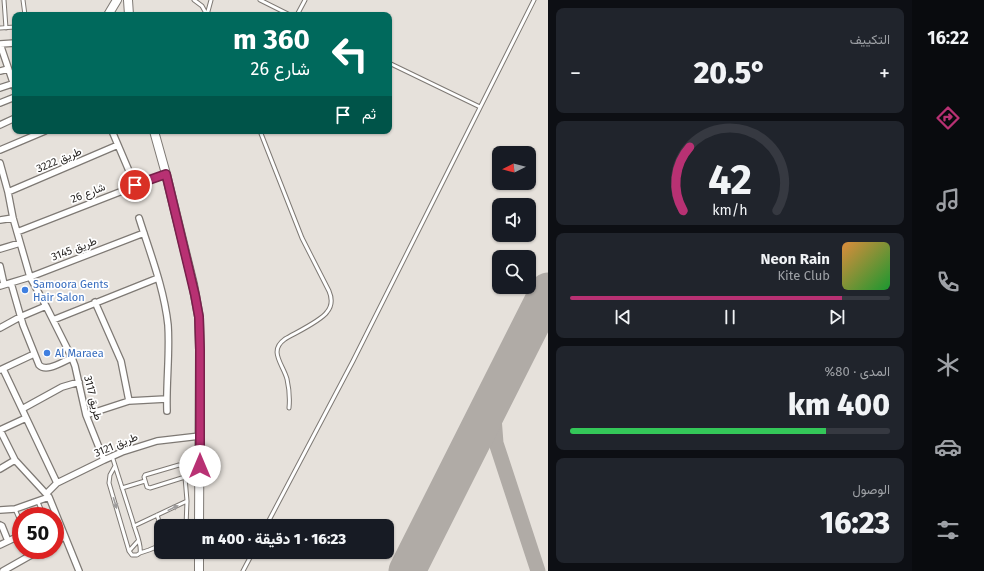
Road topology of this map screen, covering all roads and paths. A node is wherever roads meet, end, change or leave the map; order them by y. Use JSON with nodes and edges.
{"nodes":[{"id":1,"x":4,"y":0,"type":"edge"},
{"id":2,"x":22,"y":0,"type":"edge"},
{"id":3,"x":117,"y":0,"type":"edge"},
{"id":4,"x":125,"y":0,"type":"edge"},
{"id":5,"x":128,"y":0,"type":"edge"},
{"id":6,"x":194,"y":0,"type":"edge"},
{"id":7,"x":212,"y":0,"type":"edge"},
{"id":8,"x":260,"y":0,"type":"edge"},
{"id":9,"x":305,"y":0,"type":"edge"},
{"id":10,"x":534,"y":0,"type":"edge"},
{"id":11,"x":24,"y":12,"type":"edge"},
{"id":12,"x":110,"y":12,"type":"edge"},
{"id":13,"x":125,"y":12,"type":"edge"},
{"id":14,"x":129,"y":12,"type":"edge"},
{"id":15,"x":205,"y":12,"type":"edge"},
{"id":16,"x":208,"y":12,"type":"edge"},
{"id":17,"x":284,"y":12,"type":"edge"},
{"id":18,"x":299,"y":12,"type":"edge"},
{"id":19,"x":12,"y":27,"type":"edge"},
{"id":20,"x":0,"y":28,"type":"edge"},
{"id":21,"x":6,"y":28,"type":"junction"},
{"id":22,"x":12,"y":43,"type":"edge"},
{"id":23,"x":0,"y":44,"type":"edge"},
{"id":24,"x":392,"y":64,"type":"edge"},
{"id":25,"x":8,"y":69,"type":"junction"},
{"id":26,"x":0,"y":71,"type":"edge"},
{"id":27,"x":12,"y":80,"type":"edge"},
{"id":28,"x":12,"y":85,"type":"edge"},
{"id":29,"x":0,"y":88,"type":"edge"},
{"id":30,"x":12,"y":98,"type":"edge"},
{"id":31,"x":0,"y":103,"type":"edge"},
{"id":32,"x":480,"y":107,"type":"junction"},
{"id":33,"x":12,"y":119,"type":"edge"},
{"id":34,"x":0,"y":125,"type":"edge"},
{"id":35,"x":30,"y":134,"type":"edge"},
{"id":36,"x":113,"y":134,"type":"edge"},
{"id":37,"x":155,"y":134,"type":"edge"},
{"id":38,"x":261,"y":134,"type":"edge"},
{"id":39,"x":118,"y":145,"type":"junction"},
{"id":40,"x":0,"y":150,"type":"edge"},
{"id":41,"x":0,"y":163,"type":"edge"},
{"id":42,"x":166,"y":174,"type":"junction"},
{"id":43,"x":3,"y":184,"type":"edge"},
{"id":44,"x":135,"y":185,"type":"junction"},
{"id":45,"x":8,"y":192,"type":"junction"},
{"id":46,"x":13,"y":218,"type":"junction"},
{"id":47,"x":139,"y":218,"type":"dead end"},
{"id":48,"x":0,"y":220,"type":"edge"},
{"id":49,"x":17,"y":232,"type":"junction"},
{"id":50,"x":144,"y":233,"type":"junction"},
{"id":51,"x":20,"y":243,"type":"junction"},
{"id":52,"x":0,"y":249,"type":"edge"},
{"id":53,"x":0,"y":266,"type":"edge"},
{"id":54,"x":30,"y":277,"type":"junction"},
{"id":55,"x":158,"y":278,"type":"junction"},
{"id":56,"x":11,"y":283,"type":"junction"},
{"id":57,"x":2,"y":285,"type":"edge"},
{"id":58,"x":95,"y":302,"type":"junction"},
{"id":59,"x":46,"y":306,"type":"junction"},
{"id":60,"x":20,"y":317,"type":"junction"},
{"id":61,"x":53,"y":320,"type":"junction"},
{"id":62,"x":0,"y":328,"type":"edge"},
{"id":63,"x":34,"y":354,"type":"junction"},
{"id":64,"x":72,"y":358,"type":"junction"},
{"id":65,"x":2,"y":370,"type":"edge"},
{"id":66,"x":79,"y":382,"type":"junction"},
{"id":67,"x":166,"y":399,"type":"junction"},
{"id":68,"x":129,"y":401,"type":"junction"},
{"id":69,"x":288,"y":408,"type":"dead end"},
{"id":70,"x":22,"y":409,"type":"junction"},
{"id":71,"x":166,"y":411,"type":"dead end"},
{"id":72,"x":86,"y":415,"type":"junction"},
{"id":73,"x":26,"y":418,"type":"junction"},
{"id":74,"x":0,"y":430,"type":"edge"},
{"id":75,"x":200,"y":436,"type":"junction"},
{"id":76,"x":112,"y":456,"type":"junction"},
{"id":77,"x":15,"y":460,"type":"junction"},
{"id":78,"x":104,"y":460,"type":"junction"},
{"id":79,"x":115,"y":466,"type":"junction"},
{"id":80,"x":0,"y":468,"type":"edge"},
{"id":81,"x":185,"y":477,"type":"junction"},
{"id":82,"x":145,"y":481,"type":"junction"},
{"id":83,"x":57,"y":483,"type":"junction"},
{"id":84,"x":122,"y":488,"type":"junction"},
{"id":85,"x":48,"y":495,"type":"junction"},
{"id":86,"x":187,"y":501,"type":"junction"},
{"id":87,"x":38,"y":502,"type":"junction"},
{"id":88,"x":22,"y":507,"type":"edge"},
{"id":89,"x":40,"y":507,"type":"edge"},
{"id":90,"x":52,"y":507,"type":"edge"},
{"id":91,"x":12,"y":509,"type":"edge"},
{"id":92,"x":0,"y":510,"type":"edge"},
{"id":93,"x":157,"y":516,"type":"junction"},
{"id":94,"x":158,"y":519,"type":"edge"},
{"id":95,"x":186,"y":519,"type":"edge"},
{"id":96,"x":199,"y":519,"type":"edge"},
{"id":97,"x":270,"y":519,"type":"edge"},
{"id":98,"x":0,"y":525,"type":"edge"},
{"id":99,"x":134,"y":526,"type":"junction"},
{"id":100,"x":64,"y":536,"type":"edge"},
{"id":101,"x":12,"y":539,"type":"edge"},
{"id":102,"x":8,"y":541,"type":"junction"},
{"id":103,"x":138,"y":541,"type":"junction"},
{"id":104,"x":0,"y":545,"type":"edge"},
{"id":105,"x":154,"y":548,"type":"edge"},
{"id":106,"x":129,"y":552,"type":"junction"},
{"id":107,"x":140,"y":553,"type":"junction"},
{"id":108,"x":24,"y":559,"type":"edge"},
{"id":109,"x":199,"y":559,"type":"edge"},
{"id":110,"x":249,"y":559,"type":"edge"},
{"id":111,"x":3,"y":571,"type":"edge"},
{"id":112,"x":79,"y":571,"type":"edge"},
{"id":113,"x":199,"y":571,"type":"edge"},
{"id":114,"x":243,"y":571,"type":"edge"}],
"edges":[{"from":1,"to":21,"type":"lane"},
{"from":2,"to":11,"type":"lane"},
{"from":3,"to":12,"type":"main road"},
{"from":4,"to":13,"type":"main road"},
{"from":5,"to":14,"type":"main road"},
{"from":6,"to":15,"type":"lane"},
{"from":7,"to":16,"type":"lane"},
{"from":8,"to":17,"type":"lane"},
{"from":9,"to":18,"type":"lane"},
{"from":10,"to":32,"type":"lane"},
{"from":19,"to":21,"type":"lane"},
{"from":20,"to":21,"type":"lane"},
{"from":22,"to":23,"type":"street"},
{"from":23,"to":25,"type":"street"},
{"from":24,"to":32,"type":"lane"},
{"from":25,"to":26,"type":"street"},
{"from":25,"to":27,"type":"street"},
{"from":28,"to":29,"type":"street"},
{"from":30,"to":31,"type":"street"},
{"from":32,"to":97,"type":"lane"},
{"from":33,"to":34,"type":"street"},
{"from":35,"to":40,"type":"street"},
{"from":36,"to":39,"type":"street"},
{"from":37,"to":42,"type":"main road"},
{"from":38,"to":69,"type":"lane"},
{"from":39,"to":44,"type":"street"},
{"from":39,"to":45,"type":"street","name":"طريق 3222"},
{"from":41,"to":43,"type":"street","name":"طريق 3117"},
{"from":42,"to":44,"type":"street","name":"شارع 26"},
{"from":42,"to":75,"type":"main road"},
{"from":43,"to":45,"type":"street","name":"طريق 3117"},
{"from":44,"to":49,"type":"street","name":"شارع 26"},
{"from":45,"to":46,"type":"street","name":"طريق 3117"},
{"from":46,"to":48,"type":"street"},
{"from":46,"to":49,"type":"street","name":"طريق 3117"},
{"from":47,"to":50,"type":"street"},
{"from":49,"to":51,"type":"street","name":"طريق 3117"},
{"from":50,"to":54,"type":"street","name":"طريق 3145"},
{"from":50,"to":55,"type":"street"},
{"from":51,"to":52,"type":"street"},
{"from":51,"to":54,"type":"street","name":"طريق 3117"},
{"from":53,"to":57,"type":"street"},
{"from":54,"to":56,"type":"street","name":"طريق 3145"},
{"from":54,"to":59,"type":"street","name":"طريق 3117"},
{"from":55,"to":58,"type":"street"},
{"from":55,"to":67,"type":"street"},
{"from":56,"to":57,"type":"street","name":"طريق 3145"},
{"from":56,"to":60,"type":"street"},
{"from":58,"to":61,"type":"street"},
{"from":58,"to":68,"type":"street"},
{"from":59,"to":60,"type":"street"},
{"from":59,"to":61,"type":"street","name":"طريق 3117"},
{"from":60,"to":62,"type":"street"},
{"from":60,"to":63,"type":"street"},
{"from":61,"to":64,"type":"street","name":"طريق 3117"},
{"from":63,"to":64,"type":"street"},
{"from":63,"to":65,"type":"street"},
{"from":64,"to":66,"type":"street","name":"طريق 3117"},
{"from":65,"to":70,"type":"street"},
{"from":66,"to":70,"type":"street"},
{"from":66,"to":72,"type":"street","name":"طريق 3117"},
{"from":67,"to":68,"type":"street"},
{"from":67,"to":71,"type":"street"},
{"from":68,"to":72,"type":"street"},
{"from":70,"to":73,"type":"street"},
{"from":72,"to":78,"type":"street","name":"طريق 3117"},
{"from":73,"to":74,"type":"street"},
{"from":73,"to":83,"type":"street"},
{"from":74,"to":77,"type":"street"},
{"from":75,"to":76,"type":"street","name":"طريق 3121"},
{"from":75,"to":96,"type":"main road"},
{"from":76,"to":78,"type":"street","name":"طريق 3121"},
{"from":76,"to":79,"type":"lane"},
{"from":77,"to":80,"type":"street"},
{"from":77,"to":85,"type":"street"},
{"from":78,"to":83,"type":"street","name":"طريق 3121"},
{"from":79,"to":84,"type":"lane"},
{"from":79,"to":106,"type":"lane","one_way":true},
{"from":81,"to":82,"type":"lane"},
{"from":81,"to":82,"type":"lane"},
{"from":81,"to":86,"type":"lane"},
{"from":82,"to":84,"type":"lane"},
{"from":83,"to":85,"type":"street","name":"طريق 3121"},
{"from":84,"to":99,"type":"lane"},
{"from":85,"to":87,"type":"street"},
{"from":85,"to":90,"type":"street"},
{"from":93,"to":86,"type":"lane","one_way":true},
{"from":86,"to":95,"type":"lane"},
{"from":87,"to":88,"type":"street"},
{"from":87,"to":89,"type":"lane"},
{"from":91,"to":92,"type":"street"},
{"from":93,"to":94,"type":"lane"},
{"from":93,"to":99,"type":"lane"},
{"from":98,"to":102,"type":"street"},
{"from":99,"to":103,"type":"lane"},
{"from":100,"to":112,"type":"street"},
{"from":101,"to":102,"type":"street"},
{"from":102,"to":104,"type":"street"},
{"from":103,"to":106,"type":"lane"},
{"from":103,"to":107,"type":"lane"},
{"from":105,"to":107,"type":"lane"},
{"from":106,"to":107,"type":"lane"},
{"from":108,"to":111,"type":"street"},
{"from":109,"to":113,"type":"main road"},
{"from":110,"to":114,"type":"lane"}]}
